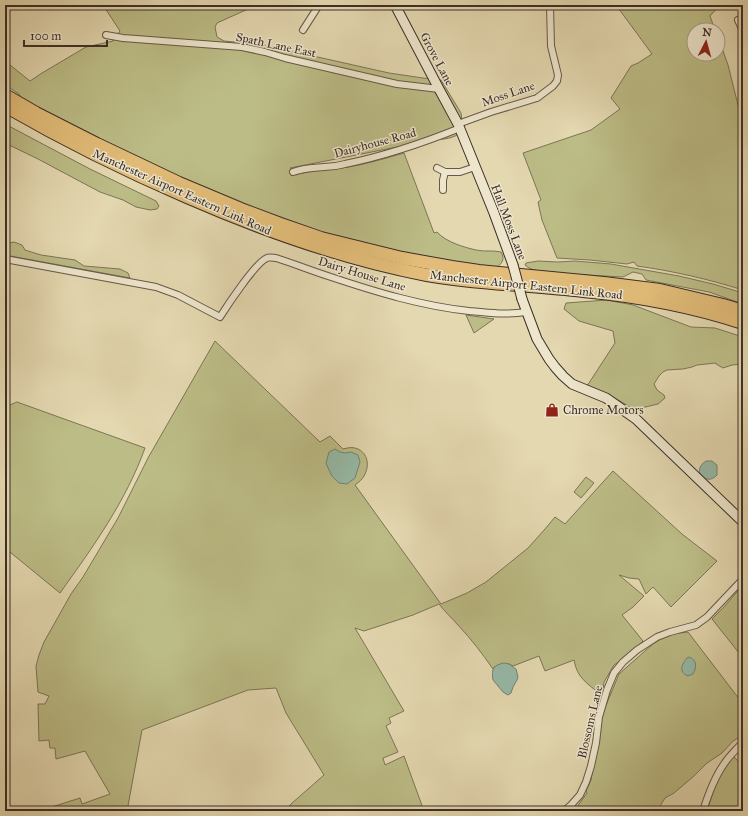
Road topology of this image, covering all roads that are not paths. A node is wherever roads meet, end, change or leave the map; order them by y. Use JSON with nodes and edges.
{"nodes":[{"id":1,"x":319,"y":5,"type":"edge"},
{"id":2,"x":395,"y":5,"type":"edge"},
{"id":3,"x":550,"y":5,"type":"edge"},
{"id":4,"x":738,"y":20,"type":"dead end"},
{"id":5,"x":303,"y":30,"type":"dead end"},
{"id":6,"x":743,"y":31,"type":"edge"},
{"id":7,"x":106,"y":35,"type":"dead end"},
{"id":8,"x":439,"y":89,"type":"junction"},
{"id":9,"x":5,"y":95,"type":"edge"},
{"id":10,"x":5,"y":106,"type":"edge"},
{"id":11,"x":459,"y":126,"type":"junction"},
{"id":12,"x":475,"y":167,"type":"junction"},
{"id":13,"x":437,"y":168,"type":"dead end"},
{"id":14,"x":294,"y":172,"type":"dead end"},
{"id":15,"x":445,"y":172,"type":"junction"},
{"id":16,"x":443,"y":190,"type":"dead end"},
{"id":17,"x":5,"y":259,"type":"edge"},
{"id":18,"x":743,"y":311,"type":"edge"},
{"id":19,"x":526,"y":312,"type":"junction"},
{"id":20,"x":743,"y":323,"type":"edge"},
{"id":21,"x":743,"y":522,"type":"edge"},
{"id":22,"x":743,"y":579,"type":"edge"},
{"id":23,"x":743,"y":742,"type":"edge"},
{"id":24,"x":564,"y":811,"type":"edge"},
{"id":25,"x":703,"y":811,"type":"edge"}],
"edges":[{"from":1,"to":5,"type":"street"},
{"from":2,"to":8,"type":"street","name":"Grove Lane"},
{"from":3,"to":11,"type":"street","name":"Moss Lane"},
{"from":4,"to":6,"type":"street"},
{"from":7,"to":8,"type":"street","name":"Spath Lane East"},
{"from":8,"to":11,"type":"street","name":"Grove Lane"},
{"from":9,"to":18,"type":"highway","name":"Manchester Airport Eastern Link Road"},
{"from":10,"to":20,"type":"highway","name":"Manchester Airport Eastern Link Road"},
{"from":11,"to":12,"type":"street","name":"Hall Moss Lane"},
{"from":11,"to":14,"type":"street","name":"Dairyhouse Road"},
{"from":12,"to":15,"type":"street"},
{"from":12,"to":19,"type":"street","name":"Hall Moss Lane","bridge":true},
{"from":13,"to":15,"type":"street"},
{"from":15,"to":16,"type":"street"},
{"from":17,"to":19,"type":"street","name":"Dairy House Lane"},
{"from":19,"to":21,"type":"street","name":"Hall Moss Lane"},
{"from":22,"to":24,"type":"street","name":"Blossoms Lane"},
{"from":23,"to":25,"type":"street"}]}
